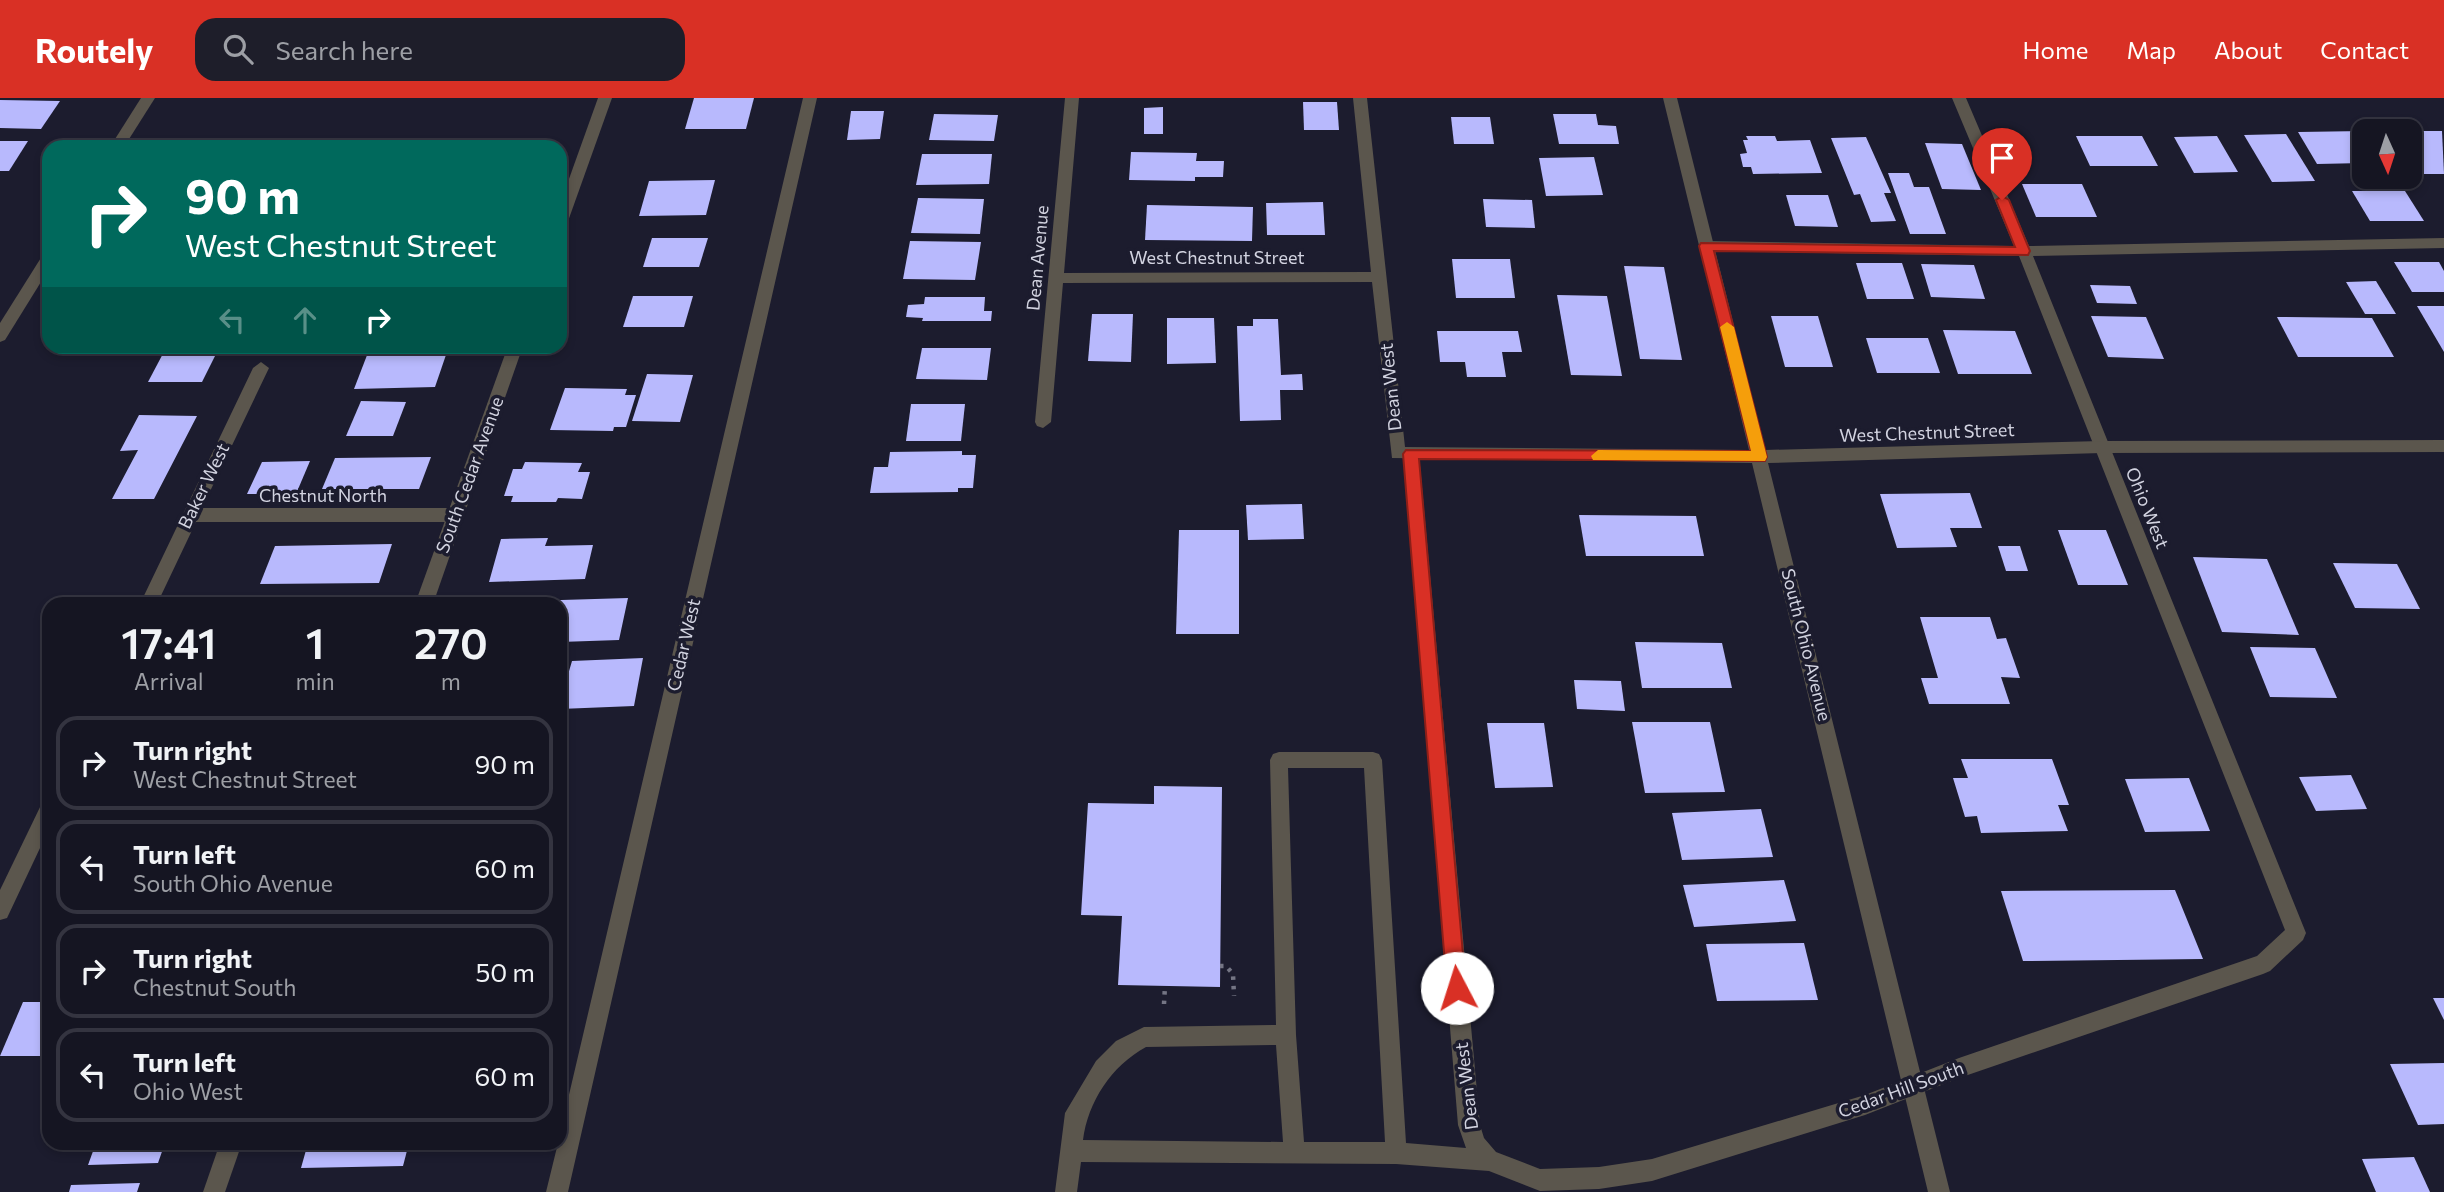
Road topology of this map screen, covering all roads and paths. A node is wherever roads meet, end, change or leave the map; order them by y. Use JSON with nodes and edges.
{"nodes":[{"id":1,"x":148,"y":98,"type":"edge"},
{"id":2,"x":605,"y":98,"type":"edge"},
{"id":3,"x":810,"y":98,"type":"edge"},
{"id":4,"x":1072,"y":98,"type":"edge"},
{"id":5,"x":1360,"y":98,"type":"edge"},
{"id":6,"x":1670,"y":98,"type":"edge"},
{"id":7,"x":1959,"y":98,"type":"edge"},
{"id":8,"x":121,"y":140,"type":"edge"},
{"id":9,"x":567,"y":204,"type":"edge"},
{"id":10,"x":2444,"y":243,"type":"edge"},
{"id":11,"x":1706,"y":246,"type":"junction"},
{"id":12,"x":2024,"y":251,"type":"junction"},
{"id":13,"x":42,"y":268,"type":"edge"},
{"id":14,"x":1379,"y":277,"type":"junction"},
{"id":15,"x":1055,"y":278,"type":"junction"},
{"id":16,"x":0,"y":337,"type":"edge"},
{"id":17,"x":513,"y":354,"type":"edge"},
{"id":18,"x":261,"y":368,"type":"dead end"},
{"id":19,"x":1043,"y":422,"type":"dead end"},
{"id":20,"x":2444,"y":446,"type":"edge"},
{"id":21,"x":2102,"y":447,"type":"junction"},
{"id":22,"x":1411,"y":454,"type":"junction"},
{"id":23,"x":1760,"y":457,"type":"junction"},
{"id":24,"x":191,"y":515,"type":"junction"},
{"id":25,"x":456,"y":515,"type":"junction"},
{"id":26,"x":151,"y":597,"type":"edge"},
{"id":27,"x":427,"y":597,"type":"edge"},
{"id":28,"x":42,"y":824,"type":"edge"},
{"id":29,"x":0,"y":911,"type":"edge"},
{"id":30,"x":2296,"y":933,"type":"joint"},
{"id":31,"x":1220,"y":966,"type":"dead end"},
{"id":32,"x":1234,"y":996,"type":"dead end"},
{"id":33,"x":1286,"y":1035,"type":"junction"},
{"id":34,"x":1915,"y":1087,"type":"junction"},
{"id":35,"x":567,"y":1149,"type":"edge"},
{"id":36,"x":229,"y":1150,"type":"edge"},
{"id":37,"x":567,"y":1150,"type":"edge"},
{"id":38,"x":1073,"y":1151,"type":"junction"},
{"id":39,"x":1396,"y":1153,"type":"junction"},
{"id":40,"x":1294,"y":1154,"type":"junction"},
{"id":41,"x":1489,"y":1160,"type":"junction"},
{"id":42,"x":214,"y":1192,"type":"edge"},
{"id":43,"x":557,"y":1192,"type":"edge"},
{"id":44,"x":1066,"y":1192,"type":"edge"},
{"id":45,"x":1939,"y":1192,"type":"edge"}],
"edges":[{"from":1,"to":8,"type":"street"},
{"from":2,"to":9,"type":"street"},
{"from":3,"to":35,"type":"street","name":"Cedar West"},
{"from":4,"to":15,"type":"street","name":"Dean Avenue"},
{"from":5,"to":14,"type":"street","name":"Dean West"},
{"from":6,"to":11,"type":"street","name":"South Ohio Avenue"},
{"from":7,"to":12,"type":"street","name":"Ohio West"},
{"from":10,"to":12,"type":"street"},
{"from":11,"to":12,"type":"street"},
{"from":11,"to":23,"type":"street","name":"South Ohio Avenue"},
{"from":12,"to":21,"type":"street","name":"Ohio West"},
{"from":13,"to":16,"type":"street"},
{"from":14,"to":15,"type":"street","name":"West Chestnut Street"},
{"from":14,"to":22,"type":"street","name":"Dean West"},
{"from":15,"to":19,"type":"street","name":"Dean Avenue"},
{"from":17,"to":25,"type":"street","name":"South Cedar Avenue"},
{"from":18,"to":24,"type":"street","name":"Baker West"},
{"from":20,"to":21,"type":"street","name":"West Chestnut Street"},
{"from":21,"to":23,"type":"street","name":"West Chestnut Street"},
{"from":21,"to":30,"type":"street","name":"Ohio West"},
{"from":22,"to":23,"type":"street","name":"West Chestnut Street"},
{"from":22,"to":41,"type":"street","name":"Dean West"},
{"from":23,"to":34,"type":"street","name":"South Ohio Avenue"},
{"from":24,"to":25,"type":"street","name":"Chestnut North"},
{"from":24,"to":26,"type":"street","name":"Baker West"},
{"from":25,"to":27,"type":"street","name":"South Cedar Avenue"},
{"from":28,"to":29,"type":"street"},
{"from":30,"to":34,"type":"street","name":"Cedar Hill South"},
{"from":31,"to":32,"type":"path"},
{"from":33,"to":38,"type":"street"},
{"from":33,"to":39,"type":"street"},
{"from":33,"to":40,"type":"street"},
{"from":34,"to":41,"type":"street","name":"Cedar Hill South"},
{"from":34,"to":45,"type":"street","name":"South Ohio Avenue"},
{"from":36,"to":42,"type":"street"},
{"from":37,"to":43,"type":"street","name":"Cedar West"},
{"from":38,"to":40,"type":"street","name":"Cedar Hill South"},
{"from":38,"to":44,"type":"street"},
{"from":39,"to":40,"type":"street","name":"Cedar Hill South"},
{"from":39,"to":41,"type":"street","name":"Cedar Hill South"}]}
